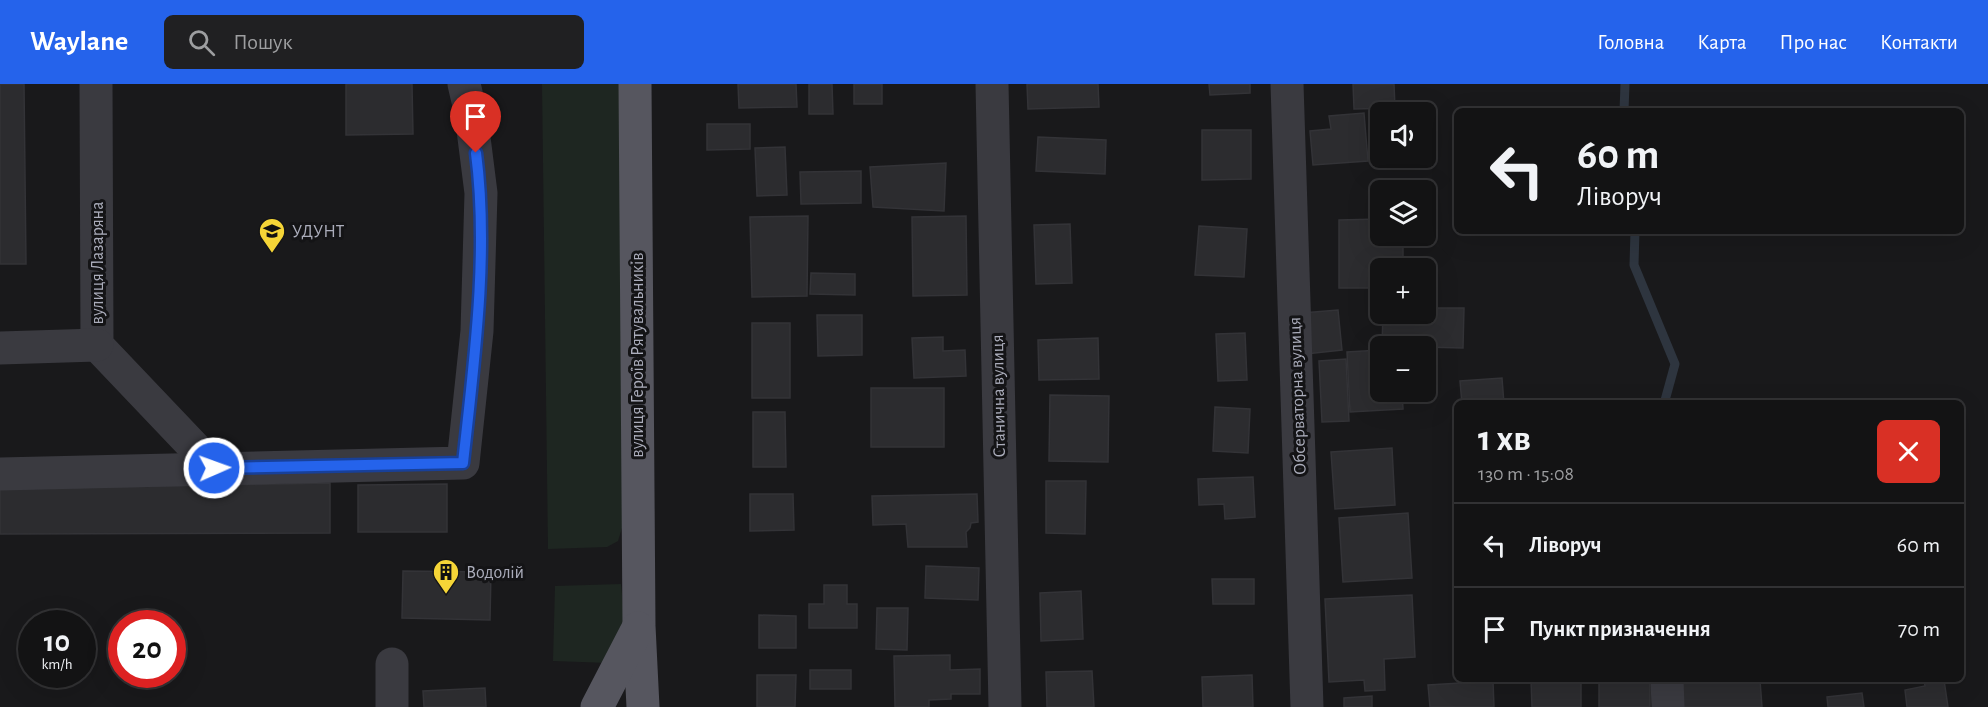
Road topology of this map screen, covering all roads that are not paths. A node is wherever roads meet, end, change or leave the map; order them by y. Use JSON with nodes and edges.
{"nodes":[{"id":1,"x":96,"y":84,"type":"edge"},
{"id":2,"x":464,"y":84,"type":"edge"},
{"id":3,"x":635,"y":84,"type":"edge"},
{"id":4,"x":992,"y":84,"type":"edge"},
{"id":5,"x":1287,"y":84,"type":"edge"},
{"id":6,"x":97,"y":345,"type":"junction"},
{"id":7,"x":0,"y":348,"type":"edge"},
{"id":8,"x":214,"y":468,"type":"junction"},
{"id":9,"x":0,"y":474,"type":"edge"},
{"id":10,"x":639,"y":626,"type":"junction"},
{"id":11,"x":392,"y":664,"type":"dead end"},
{"id":12,"x":1668,"y":682,"type":"edge"},
{"id":13,"x":392,"y":707,"type":"edge"},
{"id":14,"x":597,"y":707,"type":"edge"},
{"id":15,"x":643,"y":707,"type":"edge"},
{"id":16,"x":1005,"y":707,"type":"edge"},
{"id":17,"x":1307,"y":707,"type":"edge"},
{"id":18,"x":1668,"y":707,"type":"edge"}],
"edges":[{"from":1,"to":6,"type":"street","name":"вулиця Лазаряна"},
{"from":2,"to":8,"type":"street"},
{"from":3,"to":10,"type":"main road","name":"вулиця Героїв Рятувальників"},
{"from":4,"to":16,"type":"street","name":"Станична вулиця"},
{"from":5,"to":17,"type":"street","name":"Обсерваторна вулиця"},
{"from":6,"to":7,"type":"street"},
{"from":6,"to":8,"type":"street","name":"вулиця Лазаряна"},
{"from":8,"to":9,"type":"street"},
{"from":10,"to":14,"type":"main road","name":"вулиця Героїв Рятувальників"},
{"from":10,"to":15,"type":"main road","name":"вулиця Героїв Рятувальників"},
{"from":11,"to":13,"type":"street"},
{"from":12,"to":18,"type":"street"}]}
